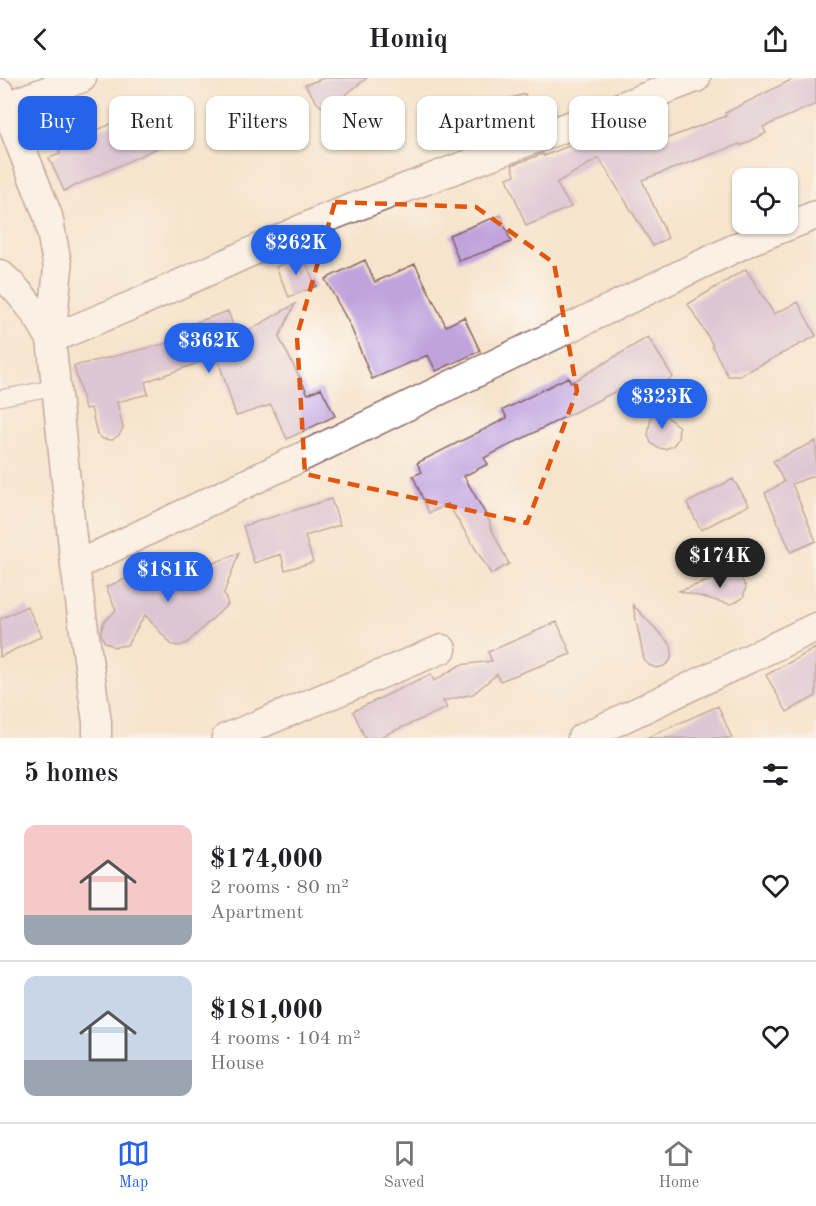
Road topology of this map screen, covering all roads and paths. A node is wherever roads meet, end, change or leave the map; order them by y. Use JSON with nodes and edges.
{"nodes":[{"id":1,"x":82,"y":78,"type":"edge"},
{"id":2,"x":696,"y":78,"type":"edge"},
{"id":3,"x":3,"y":99,"type":"edge"},
{"id":4,"x":816,"y":214,"type":"edge"},
{"id":5,"x":0,"y":274,"type":"edge"},
{"id":6,"x":51,"y":339,"type":"junction"},
{"id":7,"x":56,"y":387,"type":"junction"},
{"id":8,"x":0,"y":398,"type":"edge"},
{"id":9,"x":75,"y":566,"type":"junction"},
{"id":10,"x":816,"y":627,"type":"edge"},
{"id":11,"x":442,"y":649,"type":"dead end"},
{"id":12,"x":97,"y":738,"type":"edge"},
{"id":13,"x":226,"y":738,"type":"edge"},
{"id":14,"x":582,"y":738,"type":"edge"}],
"edges":[{"from":1,"to":3,"type":"street"},
{"from":2,"to":6,"type":"street"},
{"from":3,"to":6,"type":"street"},
{"from":4,"to":9,"type":"street"},
{"from":5,"to":6,"type":"street"},
{"from":6,"to":7,"type":"street"},
{"from":7,"to":8,"type":"lane"},
{"from":7,"to":9,"type":"street"},
{"from":9,"to":12,"type":"street"},
{"from":10,"to":14,"type":"street"},
{"from":11,"to":13,"type":"street"}]}
